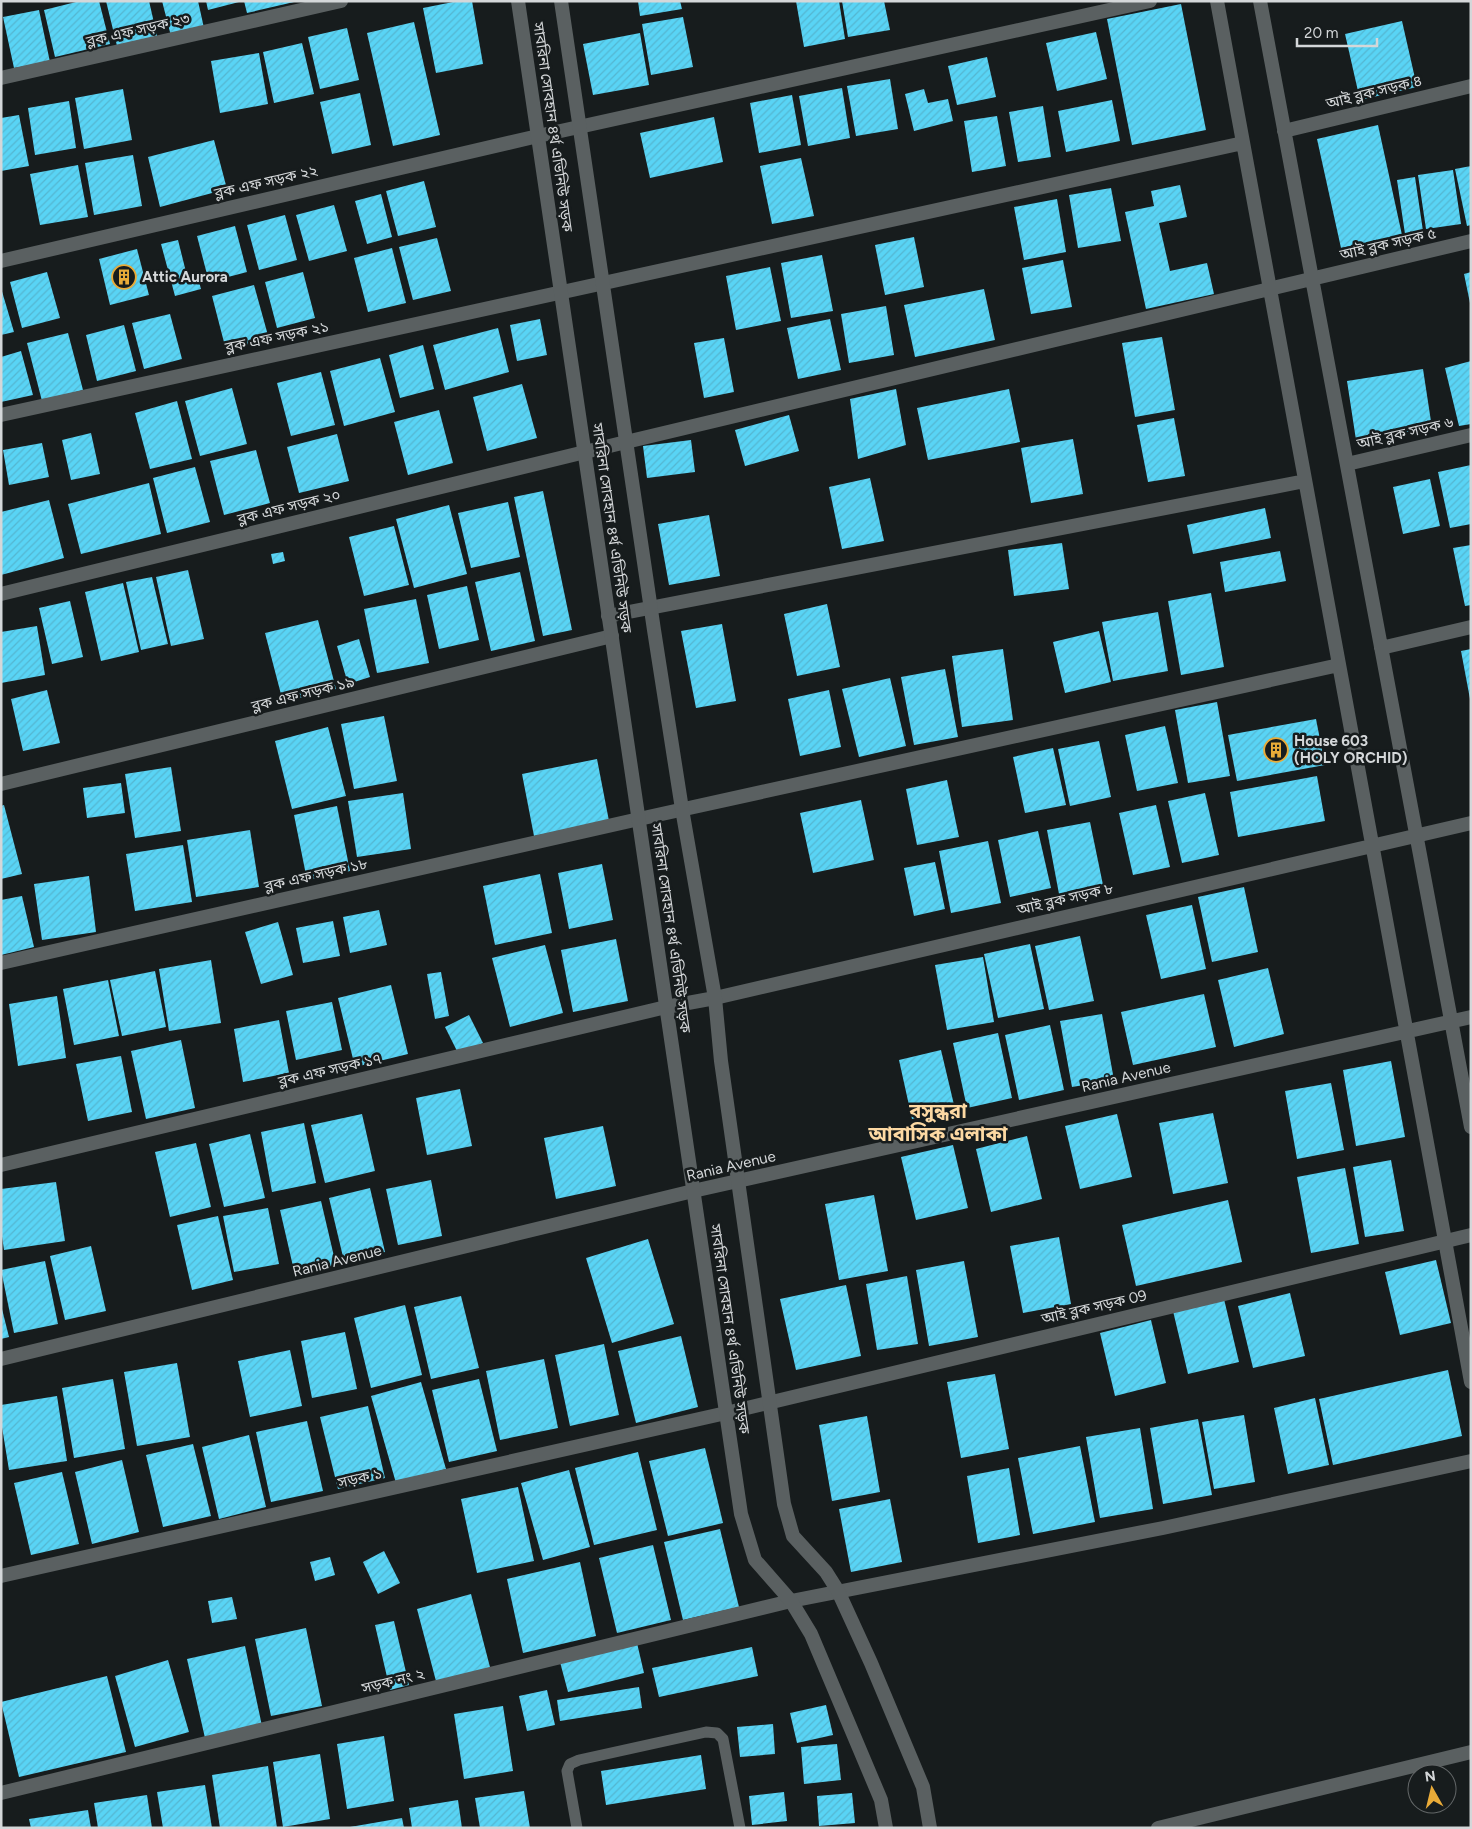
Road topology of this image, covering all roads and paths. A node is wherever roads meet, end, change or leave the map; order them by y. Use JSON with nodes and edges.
{"nodes":[{"id":1,"x":341,"y":1,"type":"edge"},
{"id":2,"x":518,"y":1,"type":"edge"},
{"id":3,"x":561,"y":1,"type":"edge"},
{"id":4,"x":1150,"y":1,"type":"edge"},
{"id":5,"x":1217,"y":1,"type":"edge"},
{"id":6,"x":1260,"y":1,"type":"edge"},
{"id":7,"x":1,"y":78,"type":"edge"},
{"id":8,"x":1471,"y":86,"type":"edge"},
{"id":9,"x":580,"y":127,"type":"junction"},
{"id":10,"x":1284,"y":131,"type":"junction"},
{"id":11,"x":538,"y":136,"type":"junction"},
{"id":12,"x":1243,"y":143,"type":"junction"},
{"id":13,"x":1471,"y":241,"type":"edge"},
{"id":14,"x":1,"y":261,"type":"edge"},
{"id":15,"x":1312,"y":278,"type":"junction"},
{"id":16,"x":603,"y":283,"type":"junction"},
{"id":17,"x":1270,"y":288,"type":"junction"},
{"id":18,"x":560,"y":292,"type":"junction"},
{"id":19,"x":1,"y":414,"type":"edge"},
{"id":20,"x":1471,"y":435,"type":"edge"},
{"id":21,"x":626,"y":442,"type":"junction"},
{"id":22,"x":584,"y":452,"type":"junction"},
{"id":23,"x":1347,"y":464,"type":"junction"},
{"id":24,"x":1305,"y":481,"type":"junction"},
{"id":25,"x":1,"y":594,"type":"edge"},
{"id":26,"x":651,"y":608,"type":"junction"},
{"id":27,"x":608,"y":616,"type":"junction"},
{"id":28,"x":1471,"y":627,"type":"edge"},
{"id":29,"x":612,"y":636,"type":"junction"},
{"id":30,"x":1381,"y":648,"type":"junction"},
{"id":31,"x":1339,"y":665,"type":"junction"},
{"id":32,"x":1,"y":784,"type":"edge"},
{"id":33,"x":682,"y":810,"type":"junction"},
{"id":34,"x":638,"y":819,"type":"junction"},
{"id":35,"x":1471,"y":823,"type":"edge"},
{"id":36,"x":1416,"y":836,"type":"junction"},
{"id":37,"x":1372,"y":844,"type":"junction"},
{"id":38,"x":1,"y":963,"type":"edge"},
{"id":39,"x":714,"y":998,"type":"junction"},
{"id":40,"x":666,"y":1007,"type":"junction"},
{"id":41,"x":1471,"y":1017,"type":"edge"},
{"id":42,"x":1451,"y":1021,"type":"junction"},
{"id":43,"x":1406,"y":1031,"type":"junction"},
{"id":44,"x":1471,"y":1127,"type":"edge"},
{"id":45,"x":1,"y":1165,"type":"edge"},
{"id":46,"x":739,"y":1180,"type":"junction"},
{"id":47,"x":693,"y":1191,"type":"junction"},
{"id":48,"x":1471,"y":1235,"type":"edge"},
{"id":49,"x":1445,"y":1241,"type":"junction"},
{"id":50,"x":1,"y":1359,"type":"edge"},
{"id":51,"x":1471,"y":1382,"type":"edge"},
{"id":52,"x":769,"y":1401,"type":"junction"},
{"id":53,"x":726,"y":1413,"type":"junction"},
{"id":54,"x":1471,"y":1461,"type":"edge"},
{"id":55,"x":1,"y":1576,"type":"edge"},
{"id":56,"x":838,"y":1591,"type":"junction"},
{"id":57,"x":792,"y":1600,"type":"junction"},
{"id":58,"x":1471,"y":1752,"type":"edge"},
{"id":59,"x":1,"y":1793,"type":"edge"},
{"id":60,"x":578,"y":1828,"type":"edge"},
{"id":61,"x":740,"y":1828,"type":"edge"},
{"id":62,"x":886,"y":1828,"type":"edge"},
{"id":63,"x":930,"y":1828,"type":"edge"},
{"id":64,"x":1158,"y":1828,"type":"edge"}],
"edges":[{"from":1,"to":7,"type":"street","name":"ব্লক এফ সড়ক ২৩"},
{"from":2,"to":11,"type":"street","name":"সাবরিনা সোবহান ৪র্থ এভিনিউ সড়ক"},
{"from":3,"to":9,"type":"street","name":"সাবরিনা সোবহান ৪র্থ এভিনিউ সড়ক"},
{"from":4,"to":9,"type":"street","name":"ব্লক এফ সড়ক ২২"},
{"from":5,"to":12,"type":"street"},
{"from":6,"to":10,"type":"street"},
{"from":8,"to":10,"type":"street","name":"আই ব্লক সড়ক ৪"},
{"from":9,"to":11,"type":"street","name":"ব্লক এফ সড়ক ২২"},
{"from":9,"to":16,"type":"street","name":"সাবরিনা সোবহান ৪র্থ এভিনিউ সড়ক"},
{"from":10,"to":15,"type":"street"},
{"from":11,"to":14,"type":"street","name":"ব্লক এফ সড়ক ২২"},
{"from":11,"to":18,"type":"street","name":"সাবরিনা সোবহান ৪র্থ এভিনিউ সড়ক"},
{"from":12,"to":16,"type":"street","name":"ব্লক এফ সড়ক ২১"},
{"from":12,"to":17,"type":"street"},
{"from":13,"to":15,"type":"street","name":"আই ব্লক সড়ক ৫"},
{"from":15,"to":17,"type":"street","name":"আই ব্লক সড়ক ৫"},
{"from":15,"to":23,"type":"street"},
{"from":16,"to":18,"type":"street","name":"ব্লক এফ সড়ক ২১"},
{"from":16,"to":21,"type":"street","name":"সাবরিনা সোবহান ৪র্থ এভিনিউ সড়ক"},
{"from":17,"to":21,"type":"street","name":"আই ব্লক সড়ক ৫"},
{"from":17,"to":24,"type":"street"},
{"from":18,"to":19,"type":"street","name":"ব্লক এফ সড়ক ২১"},
{"from":18,"to":22,"type":"street","name":"সাবরিনা সোবহান ৪র্থ এভিনিউ সড়ক"},
{"from":20,"to":23,"type":"street","name":"আই ব্লক সড়ক ৬"},
{"from":21,"to":22,"type":"street","name":"ব্লক এফ সড়ক ২০"},
{"from":21,"to":26,"type":"street","name":"সাবরিনা সোবহান ৪র্থ এভিনিউ সড়ক"},
{"from":22,"to":25,"type":"street","name":"ব্লক এফ সড়ক ২০"},
{"from":22,"to":27,"type":"street","name":"সাবরিনা সোবহান ৪র্থ এভিনিউ সড়ক"},
{"from":23,"to":30,"type":"street"},
{"from":24,"to":26,"type":"street"},
{"from":24,"to":31,"type":"street"},
{"from":26,"to":27,"type":"street"},
{"from":26,"to":33,"type":"street","name":"সাবরিনা সোবহান ৪র্থ এভিনিউ সড়ক"},
{"from":27,"to":29,"type":"street","name":"সাবরিনা সোবহান ৪র্থ এভিনিউ সড়ক"},
{"from":28,"to":30,"type":"street"},
{"from":29,"to":32,"type":"street","name":"ব্লক এফ সড়ক ১৯"},
{"from":29,"to":34,"type":"street","name":"সাবরিনা সোবহান ৪র্থ এভিনিউ সড়ক"},
{"from":30,"to":36,"type":"street"},
{"from":31,"to":33,"type":"street","name":"ব্লক এফ সড়ক ১৮"},
{"from":31,"to":37,"type":"street"},
{"from":33,"to":34,"type":"street","name":"ব্লক এফ সড়ক ১৮"},
{"from":33,"to":39,"type":"street","name":"সাবরিনা সোবহান ৪র্থ এভিনিউ সড়ক"},
{"from":34,"to":38,"type":"street","name":"ব্লক এফ সড়ক ১৮"},
{"from":34,"to":40,"type":"street","name":"সাবরিনা সোবহান ৪র্থ এভিনিউ সড়ক"},
{"from":35,"to":36,"type":"street","name":"আই ব্লক সড়ক ৮"},
{"from":36,"to":37,"type":"street","name":"আই ব্লক সড়ক ৮"},
{"from":36,"to":42,"type":"street"},
{"from":37,"to":39,"type":"street","name":"আই ব্লক সড়ক ৮"},
{"from":37,"to":43,"type":"street"},
{"from":39,"to":40,"type":"street","name":"আই ব্লক সড়ক ৮"},
{"from":39,"to":46,"type":"street","name":"সাবরিনা সোবহান ৪র্থ এভিনিউ সড়ক"},
{"from":40,"to":45,"type":"street","name":"ব্লক এফ সড়ক ১৭"},
{"from":40,"to":47,"type":"street","name":"সাবরিনা সোবহান ৪র্থ এভিনিউ সড়ক"},
{"from":41,"to":42,"type":"street","name":"Rania Avenue"},
{"from":42,"to":43,"type":"street","name":"Rania Avenue"},
{"from":42,"to":44,"type":"street"},
{"from":43,"to":46,"type":"street","name":"Rania Avenue"},
{"from":43,"to":49,"type":"street"},
{"from":46,"to":47,"type":"street","name":"Rania Avenue"},
{"from":46,"to":52,"type":"street","name":"সাবরিনা সোবহান ৪র্থ এভিনিউ সড়ক"},
{"from":47,"to":50,"type":"street","name":"Rania Avenue"},
{"from":47,"to":53,"type":"street","name":"সাবরিনা সোবহান ৪র্থ এভিনিউ সড়ক"},
{"from":48,"to":49,"type":"street","name":"আই ব্লক সড়ক 09"},
{"from":49,"to":51,"type":"street"},
{"from":49,"to":52,"type":"street","name":"আই ব্লক সড়ক 09"},
{"from":52,"to":53,"type":"street","name":"আই ব্লক সড়ক 09"},
{"from":52,"to":56,"type":"street","name":"সাবরিনা সোবহান ৪র্থ এভিনিউ সড়ক"},
{"from":53,"to":55,"type":"street","name":"সড়ক ১"},
{"from":53,"to":57,"type":"street","name":"সাবরিনা সোবহান ৪র্থ এভিনিউ সড়ক"},
{"from":54,"to":56,"type":"street","name":"সড়ক নং ২"},
{"from":56,"to":57,"type":"street","name":"সড়ক নং ২"},
{"from":56,"to":63,"type":"street","name":"সাবরিনা সোবহান ৪র্থ এভিনিউ সড়ক"},
{"from":57,"to":59,"type":"street","name":"সড়ক নং ২"},
{"from":57,"to":62,"type":"street","name":"সাবরিনা সোবহান ৪র্থ এভিনিউ সড়ক"},
{"from":58,"to":64,"type":"street"},
{"from":60,"to":61,"type":"lane"}]}
